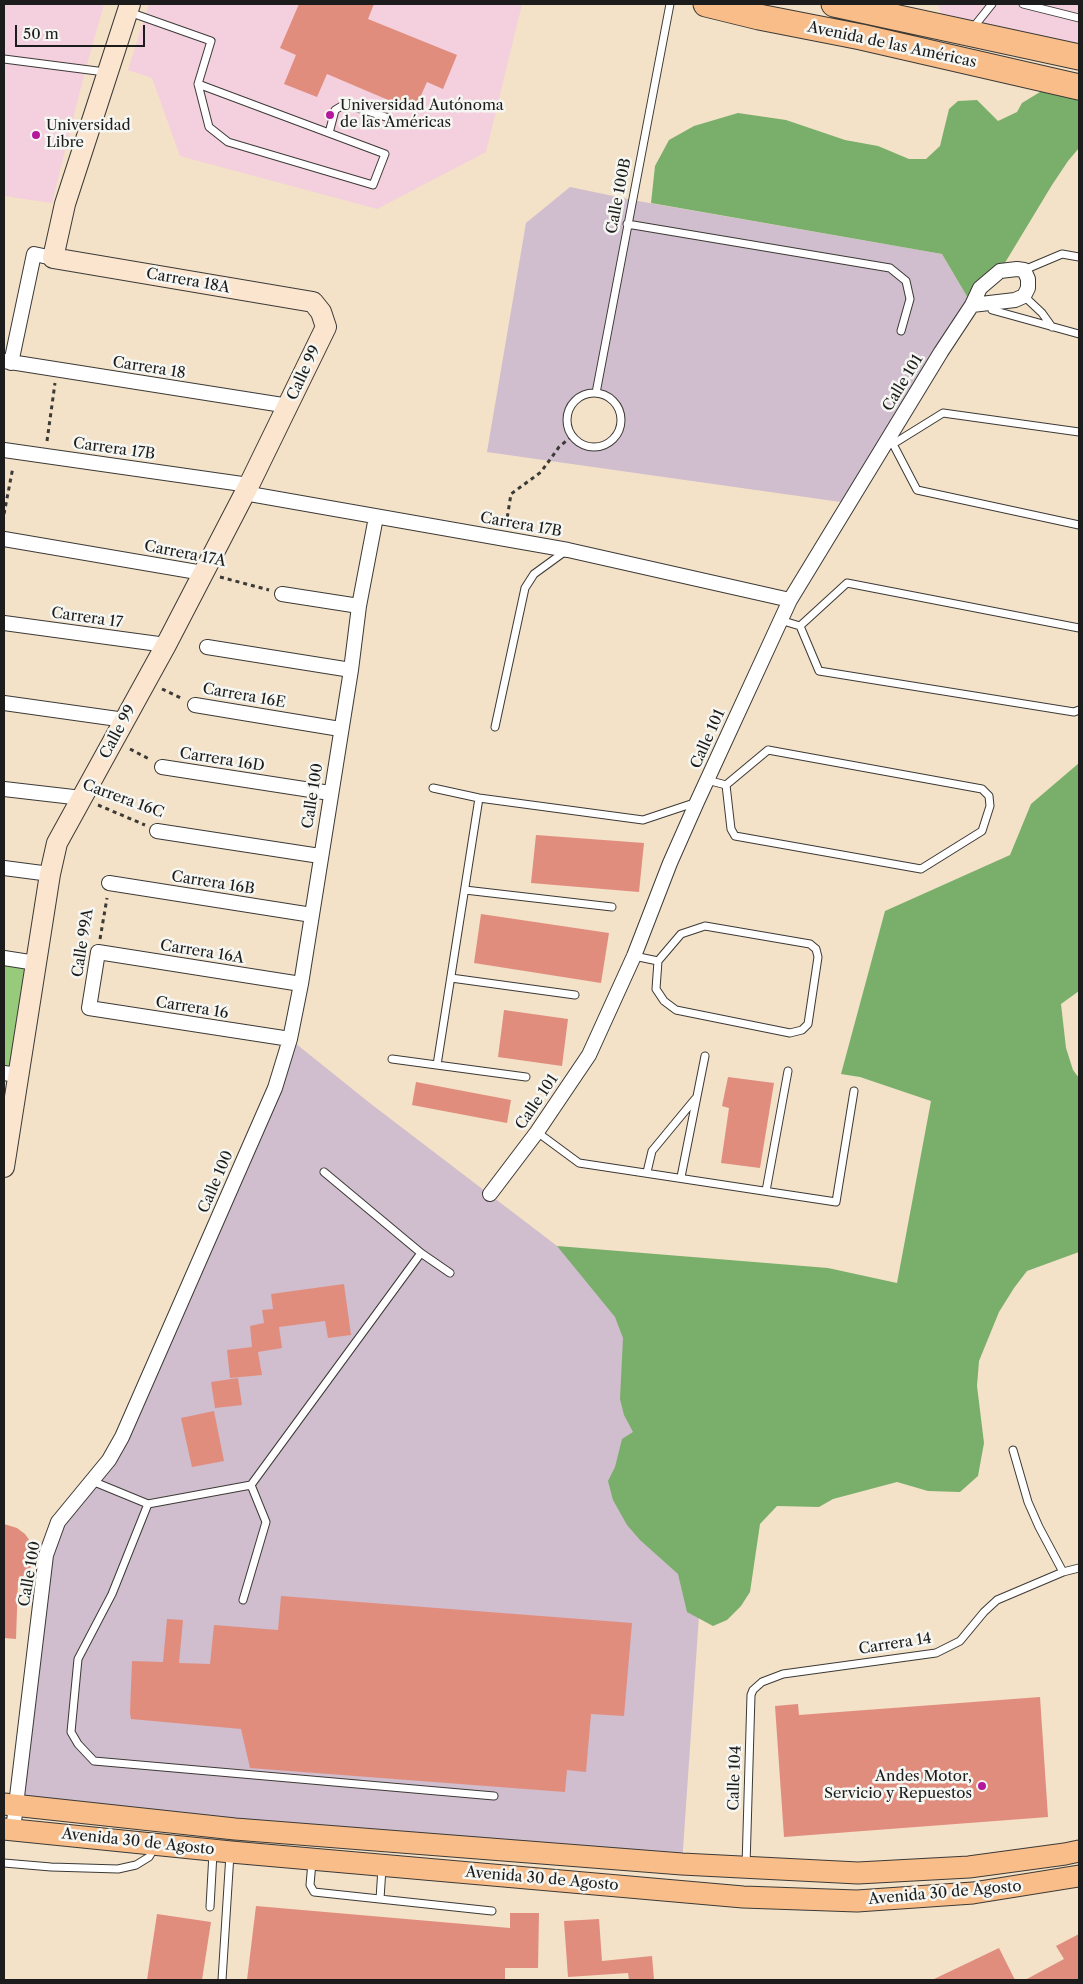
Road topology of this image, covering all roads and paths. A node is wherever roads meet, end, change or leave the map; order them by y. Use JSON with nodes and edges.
{"nodes":[{"id":1,"x":670,"y":4,"type":"edge"},
{"id":2,"x":706,"y":4,"type":"edge"},
{"id":3,"x":822,"y":4,"type":"edge"},
{"id":4,"x":834,"y":4,"type":"edge"},
{"id":5,"x":992,"y":4,"type":"edge"},
{"id":6,"x":1023,"y":4,"type":"edge"},
{"id":7,"x":128,"y":8,"type":"edge"},
{"id":8,"x":877,"y":8,"type":"edge"},
{"id":9,"x":1079,"y":18,"type":"edge"},
{"id":10,"x":969,"y":33,"type":"junction"},
{"id":11,"x":861,"y":37,"type":"junction"},
{"id":12,"x":1079,"y":57,"type":"edge"},
{"id":13,"x":4,"y":59,"type":"edge"},
{"id":14,"x":108,"y":72,"type":"junction"},
{"id":15,"x":198,"y":84,"type":"junction"},
{"id":16,"x":1079,"y":87,"type":"edge"},
{"id":17,"x":389,"y":118,"type":"dead end"},
{"id":18,"x":329,"y":133,"type":"junction"},
{"id":19,"x":627,"y":224,"type":"junction"},
{"id":20,"x":44,"y":256,"type":"junction"},
{"id":21,"x":1079,"y":257,"type":"edge"},
{"id":22,"x":1024,"y":270,"type":"junction"},
{"id":23,"x":1024,"y":296,"type":"junction"},
{"id":24,"x":972,"y":305,"type":"junction"},
{"id":25,"x":992,"y":310,"type":"dead end"},
{"id":26,"x":326,"y":327,"type":"joint"},
{"id":27,"x":1052,"y":327,"type":"junction"},
{"id":28,"x":901,"y":331,"type":"dead end"},
{"id":29,"x":1079,"y":334,"type":"edge"},
{"id":30,"x":7,"y":362,"type":"edge"},
{"id":31,"x":57,"y":370,"type":"junction"},
{"id":32,"x":596,"y":393,"type":"junction"},
{"id":33,"x":288,"y":406,"type":"junction"},
{"id":34,"x":1079,"y":432,"type":"edge"},
{"id":35,"x":572,"y":436,"type":"junction"},
{"id":36,"x":890,"y":443,"type":"junction"},
{"id":37,"x":10,"y":451,"type":"edge"},
{"id":38,"x":45,"y":456,"type":"junction"},
{"id":39,"x":247,"y":489,"type":"junction"},
{"id":40,"x":4,"y":514,"type":"edge"},
{"id":41,"x":376,"y":517,"type":"junction"},
{"id":42,"x":1079,"y":525,"type":"edge"},
{"id":43,"x":4,"y":539,"type":"edge"},
{"id":44,"x":503,"y":539,"type":"junction"},
{"id":45,"x":568,"y":550,"type":"junction"},
{"id":46,"x":203,"y":573,"type":"junction"},
{"id":47,"x":282,"y":594,"type":"joint"},
{"id":48,"x":790,"y":600,"type":"junction"},
{"id":49,"x":359,"y":606,"type":"junction"},
{"id":50,"x":780,"y":620,"type":"junction"},
{"id":51,"x":4,"y":623,"type":"edge"},
{"id":52,"x":800,"y":626,"type":"junction"},
{"id":53,"x":1079,"y":628,"type":"edge"},
{"id":54,"x":166,"y":645,"type":"junction"},
{"id":55,"x":207,"y":647,"type":"dead end"},
{"id":56,"x":351,"y":670,"type":"junction"},
{"id":57,"x":145,"y":682,"type":"junction"},
{"id":58,"x":4,"y":703,"type":"edge"},
{"id":59,"x":195,"y":705,"type":"joint"},
{"id":60,"x":1079,"y":710,"type":"edge"},
{"id":61,"x":125,"y":720,"type":"junction"},
{"id":62,"x":495,"y":727,"type":"dead end"},
{"id":63,"x":340,"y":729,"type":"junction"},
{"id":64,"x":114,"y":740,"type":"junction"},
{"id":65,"x":162,"y":767,"type":"joint"},
{"id":66,"x":707,"y":780,"type":"junction"},
{"id":67,"x":726,"y":785,"type":"junction"},
{"id":68,"x":433,"y":788,"type":"dead end"},
{"id":69,"x":4,"y":789,"type":"edge"},
{"id":70,"x":330,"y":793,"type":"junction"},
{"id":71,"x":82,"y":798,"type":"junction"},
{"id":72,"x":479,"y":798,"type":"junction"},
{"id":73,"x":696,"y":802,"type":"junction"},
{"id":74,"x":157,"y":831,"type":"joint"},
{"id":75,"x":320,"y":856,"type":"junction"},
{"id":76,"x":4,"y":868,"type":"edge"},
{"id":77,"x":50,"y":874,"type":"junction"},
{"id":78,"x":109,"y":882,"type":"joint"},
{"id":79,"x":465,"y":890,"type":"junction"},
{"id":80,"x":612,"y":907,"type":"dead end"},
{"id":81,"x":312,"y":916,"type":"junction"},
{"id":82,"x":98,"y":952,"type":"junction"},
{"id":83,"x":634,"y":956,"type":"junction"},
{"id":84,"x":4,"y":958,"type":"edge"},
{"id":85,"x":658,"y":961,"type":"junction"},
{"id":86,"x":36,"y":963,"type":"junction"},
{"id":87,"x":451,"y":978,"type":"junction"},
{"id":88,"x":301,"y":984,"type":"junction"},
{"id":89,"x":575,"y":995,"type":"dead end"},
{"id":90,"x":89,"y":1008,"type":"joint"},
{"id":91,"x":290,"y":1039,"type":"junction"},
{"id":92,"x":705,"y":1056,"type":"dead end"},
{"id":93,"x":392,"y":1059,"type":"dead end"},
{"id":94,"x":437,"y":1065,"type":"junction"},
{"id":95,"x":788,"y":1072,"type":"dead end"},
{"id":96,"x":11,"y":1074,"type":"edge"},
{"id":97,"x":526,"y":1077,"type":"dead end"},
{"id":98,"x":854,"y":1091,"type":"dead end"},
{"id":99,"x":697,"y":1097,"type":"junction"},
{"id":100,"x":537,"y":1132,"type":"junction"},
{"id":101,"x":4,"y":1167,"type":"edge"},
{"id":102,"x":324,"y":1172,"type":"dead end"},
{"id":103,"x":647,"y":1172,"type":"junction"},
{"id":104,"x":681,"y":1178,"type":"junction"},
{"id":105,"x":766,"y":1191,"type":"junction"},
{"id":106,"x":490,"y":1194,"type":"dead end"},
{"id":107,"x":421,"y":1253,"type":"junction"},
{"id":108,"x":450,"y":1273,"type":"dead end"},
{"id":109,"x":1013,"y":1450,"type":"dead end"},
{"id":110,"x":92,"y":1481,"type":"junction"},
{"id":111,"x":252,"y":1485,"type":"junction"},
{"id":112,"x":148,"y":1504,"type":"junction"},
{"id":113,"x":1079,"y":1568,"type":"edge"},
{"id":114,"x":1063,"y":1572,"type":"junction"},
{"id":115,"x":243,"y":1600,"type":"dead end"},
{"id":116,"x":753,"y":1690,"type":"joint"},
{"id":117,"x":494,"y":1796,"type":"dead end"},
{"id":118,"x":10,"y":1805,"type":"edge"},
{"id":119,"x":8,"y":1829,"type":"edge"},
{"id":120,"x":157,"y":1844,"type":"junction"},
{"id":121,"x":1074,"y":1850,"type":"edge"},
{"id":122,"x":222,"y":1851,"type":"junction"},
{"id":123,"x":312,"y":1859,"type":"junction"},
{"id":124,"x":4,"y":1863,"type":"edge"},
{"id":125,"x":382,"y":1865,"type":"junction"},
{"id":126,"x":746,"y":1867,"type":"junction"},
{"id":127,"x":1079,"y":1876,"type":"edge"},
{"id":128,"x":380,"y":1900,"type":"junction"},
{"id":129,"x":210,"y":1907,"type":"dead end"},
{"id":130,"x":492,"y":1911,"type":"dead end"},
{"id":131,"x":222,"y":1980,"type":"edge"}],
"edges":[{"from":1,"to":19,"type":"lane","name":"Calle 100B"},
{"from":2,"to":11,"type":"highway","name":"Avenida de las Américas"},
{"from":3,"to":11,"type":"highway"},
{"from":4,"to":8,"type":"highway","name":"Avenida de las Américas"},
{"from":5,"to":10,"type":"lane"},
{"from":6,"to":9,"type":"lane"},
{"from":7,"to":14,"type":"street"},
{"from":7,"to":15,"type":"lane"},
{"from":8,"to":10,"type":"highway","name":"Avenida de las Américas"},
{"from":10,"to":12,"type":"highway","name":"Avenida de las Américas"},
{"from":11,"to":16,"type":"highway","name":"Avenida de las Américas"},
{"from":13,"to":14,"type":"lane"},
{"from":14,"to":20,"type":"street"},
{"from":15,"to":18,"type":"lane"},
{"from":15,"to":18,"type":"lane"},
{"from":17,"to":18,"type":"lane"},
{"from":19,"to":28,"type":"lane"},
{"from":19,"to":32,"type":"lane","name":"Calle 100B"},
{"from":20,"to":26,"type":"street","name":"Carrera 18A"},
{"from":20,"to":30,"type":"street"},
{"from":21,"to":22,"type":"lane"},
{"from":22,"to":23,"type":"street"},
{"from":22,"to":24,"type":"street","name":"Calle 101"},
{"from":23,"to":24,"type":"street"},
{"from":23,"to":27,"type":"lane"},
{"from":24,"to":36,"type":"street","name":"Calle 101"},
{"from":25,"to":27,"type":"lane"},
{"from":26,"to":33,"type":"street","name":"Calle 99"},
{"from":27,"to":29,"type":"lane"},
{"from":30,"to":31,"type":"street","name":"Carrera 18"},
{"from":31,"to":33,"type":"street","name":"Carrera 18"},
{"from":31,"to":38,"type":"path"},
{"from":32,"to":35,"type":"lane"},
{"from":32,"to":35,"type":"lane"},
{"from":33,"to":39,"type":"street","name":"Calle 99"},
{"from":34,"to":36,"type":"lane"},
{"from":35,"to":44,"type":"path"},
{"from":36,"to":42,"type":"lane"},
{"from":36,"to":48,"type":"street","name":"Calle 101"},
{"from":37,"to":38,"type":"street","name":"Carrera 17B"},
{"from":37,"to":40,"type":"path"},
{"from":38,"to":39,"type":"street","name":"Carrera 17B"},
{"from":39,"to":41,"type":"street","name":"Carrera 17B"},
{"from":39,"to":46,"type":"street","name":"Calle 99"},
{"from":41,"to":44,"type":"street","name":"Carrera 17B"},
{"from":41,"to":49,"type":"street","name":"Calle 100"},
{"from":43,"to":46,"type":"street","name":"Carrera 17A"},
{"from":44,"to":45,"type":"street","name":"Carrera 17B"},
{"from":45,"to":48,"type":"street","name":"Carrera 17B"},
{"from":45,"to":62,"type":"lane"},
{"from":46,"to":47,"type":"path","name":"Carrera 17A"},
{"from":46,"to":54,"type":"street","name":"Calle 99"},
{"from":47,"to":49,"type":"street"},
{"from":48,"to":50,"type":"street","name":"Calle 101"},
{"from":49,"to":56,"type":"street","name":"Calle 100"},
{"from":50,"to":52,"type":"lane"},
{"from":50,"to":66,"type":"street","name":"Calle 101"},
{"from":51,"to":54,"type":"street","name":"Carrera 17"},
{"from":52,"to":53,"type":"lane"},
{"from":52,"to":60,"type":"lane"},
{"from":54,"to":57,"type":"street","name":"Calle 99"},
{"from":55,"to":56,"type":"street"},
{"from":56,"to":63,"type":"street","name":"Calle 100"},
{"from":57,"to":59,"type":"path","name":"Carrera 16E"},
{"from":57,"to":61,"type":"street","name":"Calle 99"},
{"from":58,"to":61,"type":"street"},
{"from":59,"to":63,"type":"street","name":"Carrera 16E"},
{"from":61,"to":64,"type":"street","name":"Calle 99"},
{"from":63,"to":70,"type":"street","name":"Calle 100"},
{"from":64,"to":65,"type":"path","name":"Carrera 16D"},
{"from":64,"to":71,"type":"street","name":"Calle 99"},
{"from":65,"to":70,"type":"street","name":"Carrera 16D"},
{"from":66,"to":67,"type":"lane"},
{"from":66,"to":73,"type":"street","name":"Calle 101"},
{"from":67,"to":67,"type":"lane"},
{"from":68,"to":72,"type":"lane"},
{"from":69,"to":71,"type":"street","name":"Carrera 16C"},
{"from":70,"to":75,"type":"street","name":"Calle 100"},
{"from":71,"to":74,"type":"path","name":"Carrera 16C"},
{"from":71,"to":77,"type":"street","name":"Calle 99"},
{"from":72,"to":73,"type":"lane"},
{"from":72,"to":79,"type":"lane"},
{"from":73,"to":83,"type":"street","name":"Calle 101"},
{"from":74,"to":75,"type":"street","name":"Carrera 16C"},
{"from":75,"to":81,"type":"street","name":"Calle 100"},
{"from":76,"to":77,"type":"street"},
{"from":77,"to":86,"type":"street","name":"Calle 99"},
{"from":78,"to":81,"type":"street","name":"Carrera 16B"},
{"from":78,"to":82,"type":"path","name":"Calle 99A"},
{"from":79,"to":80,"type":"lane"},
{"from":79,"to":87,"type":"lane"},
{"from":81,"to":88,"type":"street","name":"Calle 100"},
{"from":82,"to":88,"type":"street","name":"Carrera 16A"},
{"from":82,"to":90,"type":"street","name":"Calle 99A"},
{"from":83,"to":85,"type":"lane"},
{"from":83,"to":100,"type":"street","name":"Calle 101"},
{"from":84,"to":86,"type":"street"},
{"from":85,"to":85,"type":"lane"},
{"from":86,"to":96,"type":"street","name":"Calle 99"},
{"from":87,"to":89,"type":"lane"},
{"from":87,"to":94,"type":"lane"},
{"from":88,"to":91,"type":"street","name":"Calle 100"},
{"from":90,"to":91,"type":"street","name":"Carrera 16"},
{"from":91,"to":110,"type":"street","name":"Calle 100"},
{"from":92,"to":99,"type":"lane"},
{"from":93,"to":94,"type":"lane"},
{"from":94,"to":97,"type":"lane"},
{"from":95,"to":105,"type":"lane"},
{"from":96,"to":101,"type":"street","name":"Calle 99"},
{"from":98,"to":105,"type":"lane"},
{"from":99,"to":103,"type":"lane"},
{"from":99,"to":104,"type":"lane"},
{"from":100,"to":103,"type":"lane"},
{"from":100,"to":106,"type":"street","name":"Calle 101"},
{"from":102,"to":107,"type":"lane"},
{"from":103,"to":104,"type":"lane"},
{"from":104,"to":105,"type":"lane"},
{"from":107,"to":108,"type":"lane"},
{"from":107,"to":111,"type":"lane"},
{"from":109,"to":114,"type":"lane"},
{"from":110,"to":112,"type":"lane"},
{"from":110,"to":118,"type":"street","name":"Calle 100"},
{"from":111,"to":112,"type":"lane"},
{"from":111,"to":115,"type":"lane"},
{"from":112,"to":117,"type":"lane"},
{"from":113,"to":114,"type":"lane","name":"Carrera 14"},
{"from":114,"to":116,"type":"lane","name":"Carrera 14"},
{"from":116,"to":126,"type":"lane","name":"Calle 104"},
{"from":118,"to":119,"type":"street","name":"Calle 100"},
{"from":118,"to":126,"type":"main road","name":"Avenida 30 de Agosto"},
{"from":119,"to":120,"type":"main road","name":"Avenida 30 de Agosto"},
{"from":120,"to":122,"type":"main road","name":"Avenida 30 de Agosto"},
{"from":120,"to":124,"type":"lane"},
{"from":121,"to":126,"type":"main road","name":"Avenida 30 de Agosto"},
{"from":122,"to":123,"type":"main road","name":"Avenida 30 de Agosto"},
{"from":122,"to":129,"type":"lane"},
{"from":122,"to":131,"type":"lane"},
{"from":123,"to":125,"type":"main road","name":"Avenida 30 de Agosto"},
{"from":123,"to":128,"type":"lane"},
{"from":125,"to":127,"type":"main road","name":"Avenida 30 de Agosto"},
{"from":125,"to":128,"type":"lane"},
{"from":128,"to":130,"type":"lane"}]}
